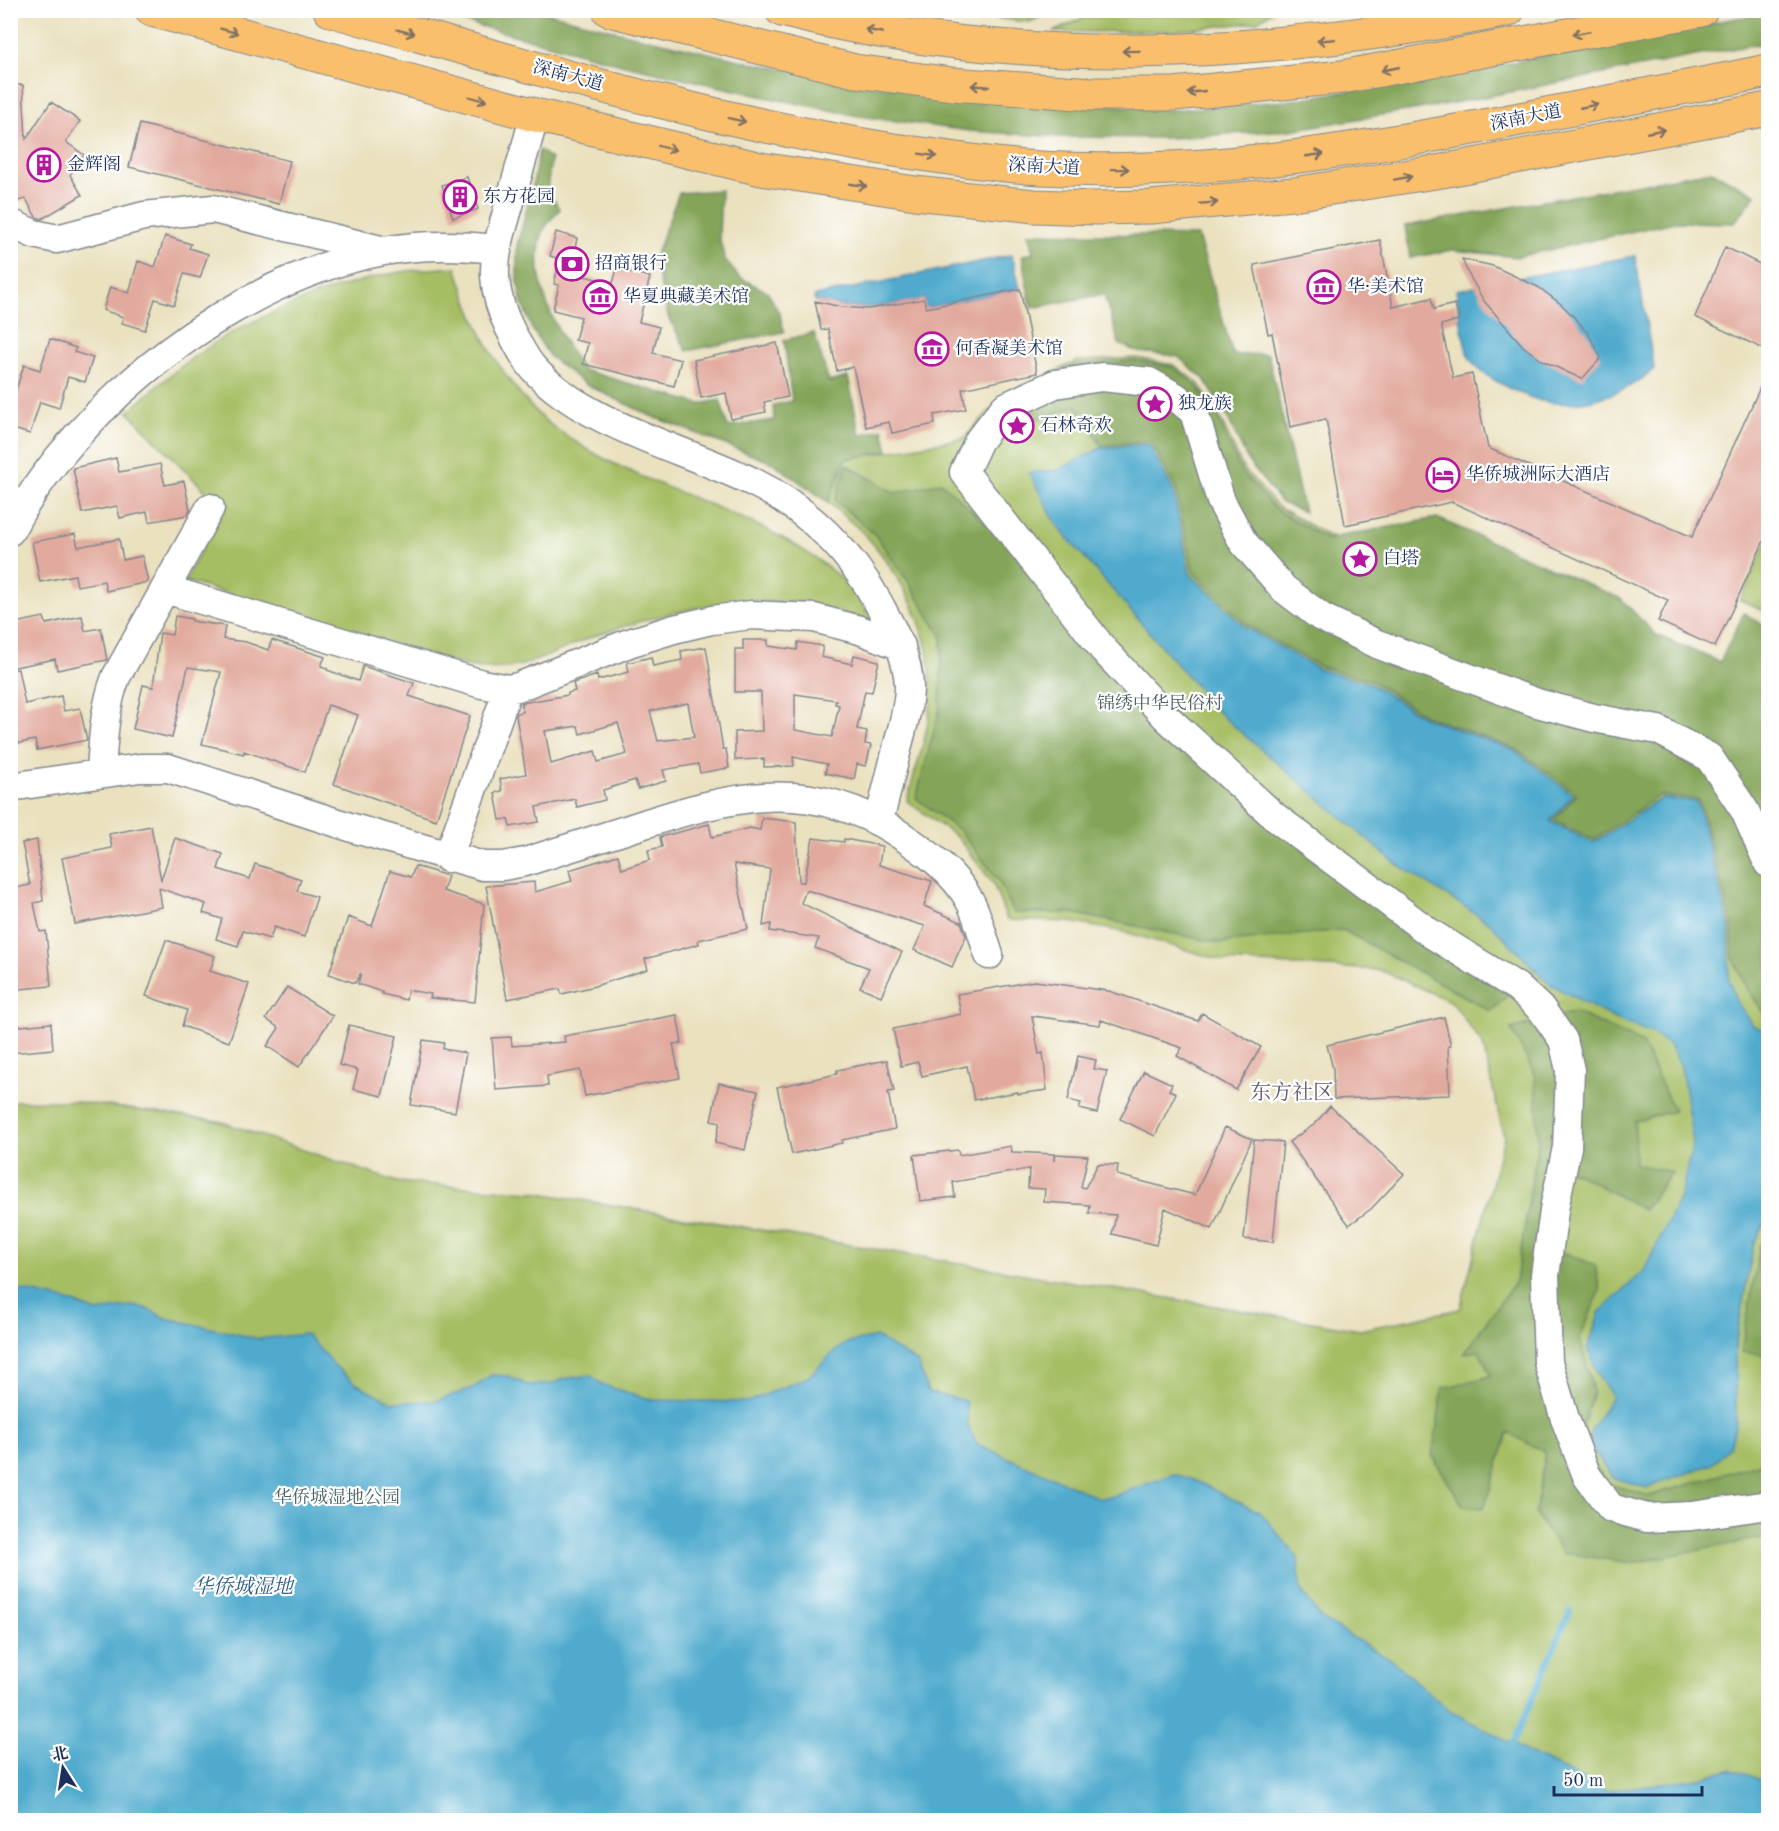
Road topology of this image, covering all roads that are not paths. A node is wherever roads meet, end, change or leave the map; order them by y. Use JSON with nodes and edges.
{"nodes":[{"id":1,"x":152,"y":10,"type":"edge"},
{"id":2,"x":316,"y":10,"type":"edge"},
{"id":3,"x":330,"y":10,"type":"edge"},
{"id":4,"x":609,"y":10,"type":"edge"},
{"id":5,"x":782,"y":10,"type":"edge"},
{"id":6,"x":1508,"y":10,"type":"edge"},
{"id":7,"x":1701,"y":10,"type":"edge"},
{"id":8,"x":915,"y":38,"type":"junction"},
{"id":9,"x":1768,"y":71,"type":"edge"},
{"id":10,"x":441,"y":89,"type":"junction"},
{"id":11,"x":1092,"y":94,"type":"junction"},
{"id":12,"x":1768,"y":109,"type":"edge"},
{"id":13,"x":535,"y":115,"type":"junction"},
{"id":14,"x":978,"y":163,"type":"junction"},
{"id":15,"x":1151,"y":207,"type":"junction"},
{"id":16,"x":10,"y":223,"type":"edge"},
{"id":17,"x":497,"y":249,"type":"junction"},
{"id":18,"x":383,"y":251,"type":"junction"},
{"id":19,"x":210,"y":508,"type":"dead end"},
{"id":20,"x":10,"y":531,"type":"edge"},
{"id":21,"x":165,"y":589,"type":"junction"},
{"id":22,"x":901,"y":646,"type":"junction"},
{"id":23,"x":508,"y":689,"type":"junction"},
{"id":24,"x":101,"y":773,"type":"junction"},
{"id":25,"x":10,"y":788,"type":"edge"},
{"id":26,"x":879,"y":821,"type":"junction"},
{"id":27,"x":448,"y":858,"type":"junction"},
{"id":28,"x":1768,"y":862,"type":"edge"},
{"id":29,"x":989,"y":955,"type":"dead end"},
{"id":30,"x":1768,"y":1505,"type":"edge"}],
"edges":[{"from":1,"to":10,"type":"main road","one_way":true},
{"from":2,"to":10,"type":"main road"},
{"from":3,"to":14,"type":"main road","name":"深南大道","one_way":true},
{"from":11,"to":4,"type":"main road","one_way":true},
{"from":8,"to":5,"type":"main road","one_way":true},
{"from":6,"to":8,"type":"main road","one_way":true},
{"from":7,"to":11,"type":"main road","one_way":true},
{"from":8,"to":11,"type":"main road"},
{"from":14,"to":9,"type":"main road","name":"深南大道","one_way":true},
{"from":10,"to":13,"type":"main road","one_way":true},
{"from":15,"to":12,"type":"main road","one_way":true},
{"from":13,"to":15,"type":"main road","one_way":true},
{"from":13,"to":17,"type":"street"},
{"from":14,"to":15,"type":"main road"},
{"from":16,"to":18,"type":"street"},
{"from":17,"to":18,"type":"street"},
{"from":17,"to":22,"type":"street"},
{"from":18,"to":20,"type":"street"},
{"from":19,"to":21,"type":"street"},
{"from":21,"to":23,"type":"street"},
{"from":21,"to":24,"type":"street"},
{"from":22,"to":23,"type":"street"},
{"from":22,"to":26,"type":"street"},
{"from":23,"to":27,"type":"street"},
{"from":24,"to":25,"type":"street"},
{"from":24,"to":27,"type":"street"},
{"from":26,"to":27,"type":"street"},
{"from":26,"to":29,"type":"street"},
{"from":28,"to":30,"type":"street"}]}
